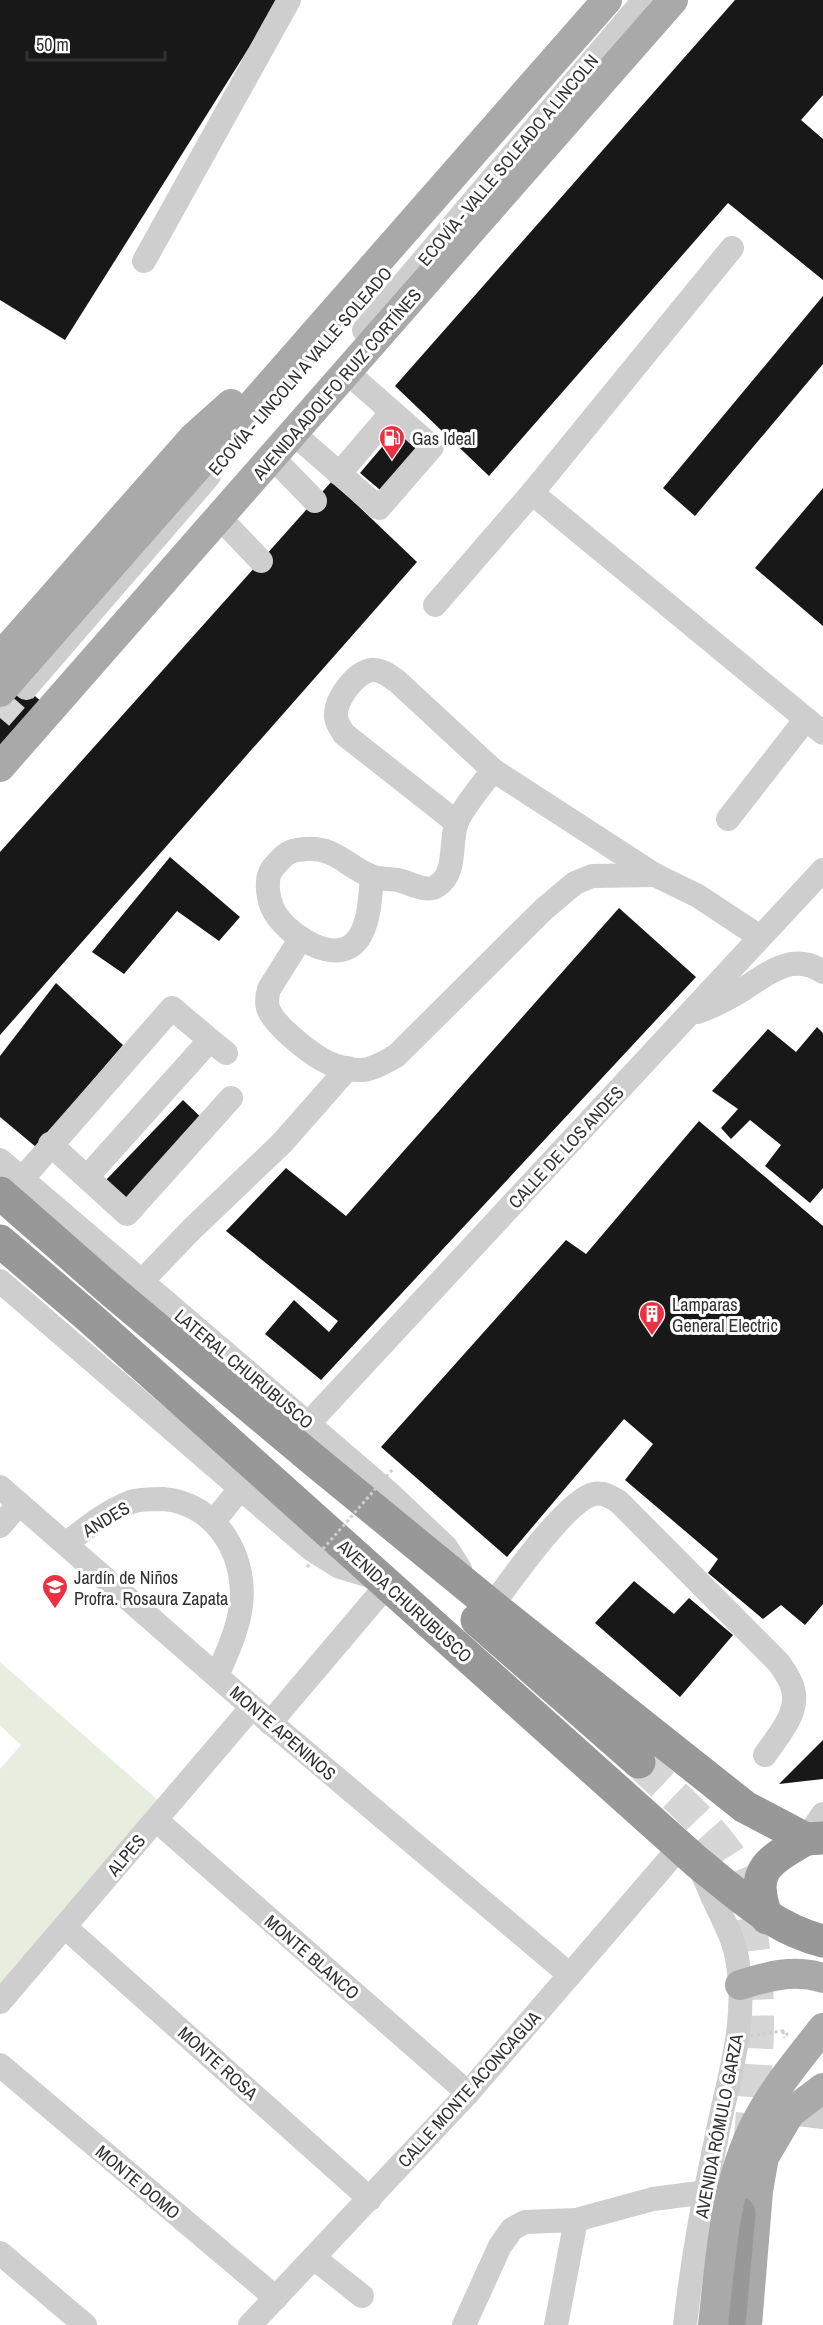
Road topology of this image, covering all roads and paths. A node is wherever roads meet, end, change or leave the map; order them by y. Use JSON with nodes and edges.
{"nodes":[{"id":1,"x":288,"y":0,"type":"edge"},
{"id":2,"x":607,"y":0,"type":"edge"},
{"id":3,"x":621,"y":0,"type":"edge"},
{"id":4,"x":644,"y":0,"type":"edge"},
{"id":5,"x":674,"y":0,"type":"edge"},
{"id":6,"x":732,"y":248,"type":"dead end"},
{"id":7,"x":144,"y":261,"type":"dead end"},
{"id":8,"x":325,"y":320,"type":"junction"},
{"id":9,"x":348,"y":373,"type":"junction"},
{"id":10,"x":392,"y":412,"type":"junction"},
{"id":11,"x":294,"y":434,"type":"junction"},
{"id":12,"x":273,"y":458,"type":"junction"},
{"id":13,"x":339,"y":474,"type":"junction"},
{"id":14,"x":532,"y":494,"type":"junction"},
{"id":15,"x":315,"y":501,"type":"dead end"},
{"id":16,"x":220,"y":518,"type":"junction"},
{"id":17,"x":261,"y":561,"type":"dead end"},
{"id":18,"x":435,"y":605,"type":"dead end"},
{"id":19,"x":0,"y":657,"type":"edge"},
{"id":20,"x":22,"y":694,"type":"edge"},
{"id":21,"x":814,"y":726,"type":"edge"},
{"id":22,"x":0,"y":767,"type":"edge"},
{"id":23,"x":493,"y":770,"type":"junction"},
{"id":24,"x":728,"y":819,"type":"dead end"},
{"id":25,"x":456,"y":822,"type":"junction"},
{"id":26,"x":823,"y":870,"type":"edge"},
{"id":27,"x":655,"y":875,"type":"junction"},
{"id":28,"x":372,"y":877,"type":"junction"},
{"id":29,"x":301,"y":938,"type":"junction"},
{"id":30,"x":760,"y":938,"type":"junction"},
{"id":31,"x":823,"y":972,"type":"edge"},
{"id":32,"x":689,"y":1015,"type":"junction"},
{"id":33,"x":348,"y":1068,"type":"junction"},
{"id":34,"x":231,"y":1098,"type":"dead end"},
{"id":35,"x":50,"y":1144,"type":"junction"},
{"id":36,"x":0,"y":1160,"type":"edge"},
{"id":37,"x":87,"y":1177,"type":"junction"},
{"id":38,"x":11,"y":1186,"type":"edge"},
{"id":39,"x":0,"y":1241,"type":"edge"},
{"id":40,"x":0,"y":1281,"type":"edge"},
{"id":41,"x":127,"y":1286,"type":"junction"},
{"id":42,"x":309,"y":1424,"type":"junction"},
{"id":43,"x":315,"y":1461,"type":"junction"},
{"id":44,"x":393,"y":1469,"type":"dead end"},
{"id":45,"x":0,"y":1487,"type":"edge"},
{"id":46,"x":240,"y":1489,"type":"junction"},
{"id":47,"x":19,"y":1504,"type":"junction"},
{"id":48,"x":214,"y":1521,"type":"junction"},
{"id":49,"x":0,"y":1526,"type":"edge"},
{"id":50,"x":66,"y":1544,"type":"junction"},
{"id":51,"x":307,"y":1567,"type":"dead end"},
{"id":52,"x":384,"y":1582,"type":"junction"},
{"id":53,"x":483,"y":1598,"type":"junction"},
{"id":54,"x":218,"y":1676,"type":"junction"},
{"id":55,"x":252,"y":1707,"type":"junction"},
{"id":56,"x":270,"y":1723,"type":"junction"},
{"id":57,"x":765,"y":1755,"type":"dead end"},
{"id":58,"x":639,"y":1762,"type":"tunnel mouth"},
{"id":59,"x":156,"y":1820,"type":"junction"},
{"id":60,"x":817,"y":1831,"type":"edge"},
{"id":61,"x":688,"y":1854,"type":"junction"},
{"id":62,"x":767,"y":1918,"type":"junction"},
{"id":63,"x":65,"y":1927,"type":"junction"},
{"id":64,"x":823,"y":1941,"type":"edge"},
{"id":65,"x":570,"y":1975,"type":"junction"},
{"id":66,"x":823,"y":1978,"type":"edge"},
{"id":67,"x":740,"y":1985,"type":"junction"},
{"id":68,"x":0,"y":2002,"type":"edge"},
{"id":69,"x":823,"y":2028,"type":"edge"},
{"id":70,"x":0,"y":2065,"type":"edge"},
{"id":71,"x":823,"y":2088,"type":"edge"},
{"id":72,"x":468,"y":2093,"type":"junction"},
{"id":73,"x":790,"y":2113,"type":"junction"},
{"id":74,"x":823,"y":2117,"type":"edge"},
{"id":75,"x":748,"y":2167,"type":"tunnel mouth"},
{"id":76,"x":707,"y":2192,"type":"junction"},
{"id":77,"x":370,"y":2199,"type":"junction"},
{"id":78,"x":576,"y":2220,"type":"junction"},
{"id":79,"x":0,"y":2253,"type":"edge"},
{"id":80,"x":314,"y":2258,"type":"junction"},
{"id":81,"x":362,"y":2296,"type":"dead end"},
{"id":82,"x":276,"y":2298,"type":"junction"},
{"id":83,"x":85,"y":2325,"type":"edge"},
{"id":84,"x":250,"y":2325,"type":"edge"},
{"id":85,"x":464,"y":2325,"type":"edge"},
{"id":86,"x":556,"y":2325,"type":"edge"},
{"id":87,"x":686,"y":2325,"type":"edge"},
{"id":88,"x":713,"y":2325,"type":"edge"},
{"id":89,"x":729,"y":2325,"type":"edge"},
{"id":90,"x":747,"y":2325,"type":"edge"}],
"edges":[{"from":1,"to":7,"type":"street"},
{"from":2,"to":8,"type":"main road"},
{"from":3,"to":20,"type":"street","name":"ECOVÍA - LINCOLN A VALLE SOLEADO"},
{"from":4,"to":20,"type":"street","name":"ECOVÍA - VALLE SOLEADO A LINCOLN"},
{"from":5,"to":9,"type":"main road","name":"AVENIDA ADOLFO RUIZ CORTÍNES"},
{"from":6,"to":14,"type":"street"},
{"from":8,"to":19,"type":"main road"},
{"from":8,"to":20,"type":"main road"},
{"from":9,"to":10,"type":"street"},
{"from":9,"to":11,"type":"main road","name":"AVENIDA ADOLFO RUIZ CORTÍNES"},
{"from":10,"to":13,"type":"street"},
{"from":10,"to":13,"type":"street"},
{"from":11,"to":12,"type":"main road","name":"AVENIDA ADOLFO RUIZ CORTÍNES"},
{"from":11,"to":13,"type":"street"},
{"from":12,"to":15,"type":"street"},
{"from":12,"to":16,"type":"main road","name":"AVENIDA ADOLFO RUIZ CORTÍNES"},
{"from":14,"to":18,"type":"street"},
{"from":14,"to":21,"type":"street"},
{"from":16,"to":17,"type":"street"},
{"from":16,"to":22,"type":"main road","name":"AVENIDA ADOLFO RUIZ CORTÍNES"},
{"from":21,"to":24,"type":"street"},
{"from":23,"to":25,"type":"street"},
{"from":23,"to":25,"type":"street"},
{"from":23,"to":27,"type":"street"},
{"from":25,"to":28,"type":"street"},
{"from":26,"to":30,"type":"street","name":"CALLE DE LOS ANDES"},
{"from":27,"to":30,"type":"street"},
{"from":27,"to":33,"type":"street"},
{"from":28,"to":29,"type":"street"},
{"from":28,"to":29,"type":"street"},
{"from":29,"to":33,"type":"street"},
{"from":30,"to":32,"type":"street","name":"CALLE DE LOS ANDES"},
{"from":31,"to":32,"type":"street"},
{"from":32,"to":42,"type":"street","name":"CALLE DE LOS ANDES"},
{"from":33,"to":41,"type":"street"},
{"from":34,"to":37,"type":"street"},
{"from":35,"to":37,"type":"street"},
{"from":35,"to":37,"type":"street"},
{"from":35,"to":38,"type":"street"},
{"from":36,"to":38,"type":"street"},
{"from":38,"to":41,"type":"highway"},
{"from":39,"to":52,"type":"highway","name":"AVENIDA CHURUBUSCO"},
{"from":40,"to":46,"type":"street"},
{"from":41,"to":42,"type":"street","name":"LATERAL CHURUBUSCO"},
{"from":41,"to":43,"type":"highway"},
{"from":42,"to":53,"type":"street","name":"LATERAL CHURUBUSCO"},
{"from":43,"to":53,"type":"highway"},
{"from":43,"to":58,"type":"highway"},
{"from":44,"to":51,"type":"path","bridge":true},
{"from":45,"to":47,"type":"street","name":"MONTE APENINOS"},
{"from":46,"to":48,"type":"street"},
{"from":46,"to":52,"type":"street"},
{"from":47,"to":49,"type":"street"},
{"from":47,"to":50,"type":"street","name":"MONTE APENINOS"},
{"from":48,"to":50,"type":"street","name":"ANDES"},
{"from":48,"to":54,"type":"street","name":"ANDES"},
{"from":50,"to":54,"type":"street","name":"MONTE APENINOS"},
{"from":52,"to":56,"type":"street"},
{"from":52,"to":61,"type":"highway","name":"AVENIDA CHURUBUSCO"},
{"from":53,"to":57,"type":"street"},
{"from":53,"to":60,"type":"highway"},
{"from":54,"to":55,"type":"street","name":"MONTE APENINOS"},
{"from":55,"to":56,"type":"street","name":"MONTE APENINOS"},
{"from":55,"to":59,"type":"street","name":"ALPES"},
{"from":56,"to":65,"type":"street","name":"MONTE APENINOS"},
{"from":59,"to":63,"type":"street","name":"ALPES"},
{"from":59,"to":72,"type":"street","name":"MONTE BLANCO"},
{"from":60,"to":62,"type":"highway"},
{"from":61,"to":62,"type":"highway","name":"AVENIDA CHURUBUSCO"},
{"from":61,"to":65,"type":"street","name":"CALLE MONTE ACONCAGUA"},
{"from":61,"to":67,"type":"street","name":"AVENIDA RÓMULO GARZA"},
{"from":62,"to":64,"type":"highway","name":"AVENIDA CHURUBUSCO"},
{"from":63,"to":68,"type":"street","name":"ALPES"},
{"from":63,"to":77,"type":"street","name":"MONTE ROSA"},
{"from":65,"to":72,"type":"street","name":"CALLE MONTE ACONCAGUA"},
{"from":66,"to":67,"type":"main road"},
{"from":67,"to":76,"type":"street","name":"AVENIDA RÓMULO GARZA"},
{"from":69,"to":88,"type":"main road","name":"AVENIDA RÓMULO GARZA","bridge":true},
{"from":70,"to":82,"type":"street","name":"MONTE DOMO"},
{"from":71,"to":73,"type":"main road"},
{"from":72,"to":77,"type":"street","name":"CALLE MONTE ACONCAGUA"},
{"from":73,"to":74,"type":"street"},
{"from":73,"to":90,"type":"main road"},
{"from":75,"to":89,"type":"highway"},
{"from":76,"to":78,"type":"street"},
{"from":76,"to":87,"type":"street","name":"AVENIDA RÓMULO GARZA"},
{"from":77,"to":80,"type":"street","name":"CALLE MONTE ACONCAGUA"},
{"from":78,"to":85,"type":"street"},
{"from":78,"to":86,"type":"street"},
{"from":79,"to":83,"type":"street"},
{"from":80,"to":81,"type":"street"},
{"from":80,"to":82,"type":"street","name":"CALLE MONTE ACONCAGUA"},
{"from":82,"to":84,"type":"street","name":"CALLE MONTE ACONCAGUA"}]}
